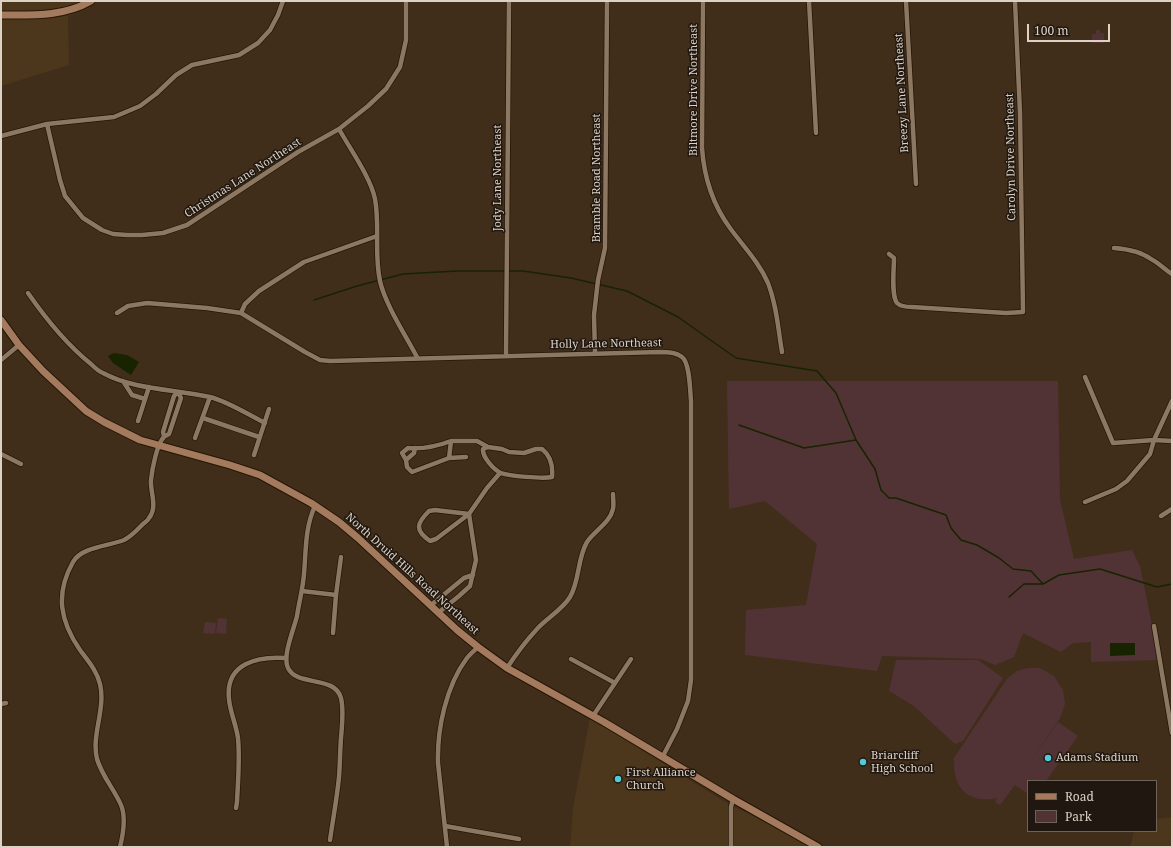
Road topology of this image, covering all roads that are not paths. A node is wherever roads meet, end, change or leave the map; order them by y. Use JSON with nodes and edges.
{"nodes":[{"id":1,"x":91,"y":1,"type":"edge"},
{"id":2,"x":283,"y":1,"type":"edge"},
{"id":3,"x":406,"y":1,"type":"edge"},
{"id":4,"x":509,"y":1,"type":"edge"},
{"id":5,"x":607,"y":1,"type":"edge"},
{"id":6,"x":703,"y":1,"type":"edge"},
{"id":7,"x":809,"y":1,"type":"edge"},
{"id":8,"x":906,"y":1,"type":"edge"},
{"id":9,"x":1015,"y":1,"type":"edge"},
{"id":10,"x":1,"y":15,"type":"edge"},
{"id":11,"x":47,"y":124,"type":"junction"},
{"id":12,"x":339,"y":129,"type":"junction"},
{"id":13,"x":816,"y":133,"type":"dead end"},
{"id":14,"x":1,"y":136,"type":"edge"},
{"id":15,"x":916,"y":184,"type":"dead end"},
{"id":16,"x":377,"y":236,"type":"junction"},
{"id":17,"x":1114,"y":248,"type":"dead end"},
{"id":18,"x":889,"y":254,"type":"dead end"},
{"id":19,"x":1172,"y":274,"type":"edge"},
{"id":20,"x":28,"y":293,"type":"dead end"},
{"id":21,"x":117,"y":313,"type":"dead end"},
{"id":22,"x":241,"y":313,"type":"junction"},
{"id":23,"x":1,"y":320,"type":"edge"},
{"id":24,"x":19,"y":345,"type":"junction"},
{"id":25,"x":782,"y":352,"type":"dead end"},
{"id":26,"x":595,"y":354,"type":"junction"},
{"id":27,"x":506,"y":355,"type":"junction"},
{"id":28,"x":417,"y":357,"type":"junction"},
{"id":29,"x":1,"y":360,"type":"edge"},
{"id":30,"x":1085,"y":377,"type":"dead end"},
{"id":31,"x":123,"y":381,"type":"junction"},
{"id":32,"x":149,"y":387,"type":"junction"},
{"id":33,"x":178,"y":392,"type":"junction"},
{"id":34,"x":210,"y":397,"type":"junction"},
{"id":35,"x":145,"y":399,"type":"junction"},
{"id":36,"x":1172,"y":401,"type":"edge"},
{"id":37,"x":269,"y":409,"type":"dead end"},
{"id":38,"x":169,"y":414,"type":"junction"},
{"id":39,"x":175,"y":416,"type":"junction"},
{"id":40,"x":203,"y":418,"type":"junction"},
{"id":41,"x":138,"y":421,"type":"dead end"},
{"id":42,"x":265,"y":423,"type":"junction"},
{"id":43,"x":164,"y":436,"type":"junction"},
{"id":44,"x":259,"y":437,"type":"junction"},
{"id":45,"x":195,"y":438,"type":"dead end"},
{"id":46,"x":1154,"y":440,"type":"junction"},
{"id":47,"x":451,"y":441,"type":"junction"},
{"id":48,"x":1172,"y":441,"type":"edge"},
{"id":49,"x":159,"y":446,"type":"junction"},
{"id":50,"x":488,"y":447,"type":"junction"},
{"id":51,"x":1,"y":454,"type":"edge"},
{"id":52,"x":254,"y":455,"type":"dead end"},
{"id":53,"x":466,"y":457,"type":"dead end"},
{"id":54,"x":449,"y":458,"type":"junction"},
{"id":55,"x":21,"y":464,"type":"dead end"},
{"id":56,"x":500,"y":473,"type":"junction"},
{"id":57,"x":613,"y":494,"type":"dead end"},
{"id":58,"x":1085,"y":502,"type":"dead end"},
{"id":59,"x":315,"y":506,"type":"junction"},
{"id":60,"x":1172,"y":509,"type":"edge"},
{"id":61,"x":469,"y":514,"type":"junction"},
{"id":62,"x":1161,"y":516,"type":"dead end"},
{"id":63,"x":341,"y":557,"type":"dead end"},
{"id":64,"x":473,"y":575,"type":"junction"},
{"id":65,"x":302,"y":590,"type":"junction"},
{"id":66,"x":336,"y":595,"type":"junction"},
{"id":67,"x":430,"y":606,"type":"junction"},
{"id":68,"x":438,"y":613,"type":"junction"},
{"id":69,"x":1154,"y":626,"type":"dead end"},
{"id":70,"x":333,"y":633,"type":"dead end"},
{"id":71,"x":478,"y":647,"type":"junction"},
{"id":72,"x":286,"y":658,"type":"junction"},
{"id":73,"x":571,"y":659,"type":"dead end"},
{"id":74,"x":631,"y":659,"type":"dead end"},
{"id":75,"x":508,"y":668,"type":"junction"},
{"id":76,"x":615,"y":683,"type":"junction"},
{"id":77,"x":594,"y":716,"type":"junction"},
{"id":78,"x":1171,"y":718,"type":"edge"},
{"id":79,"x":1172,"y":733,"type":"edge"},
{"id":80,"x":663,"y":756,"type":"junction"},
{"id":81,"x":732,"y":799,"type":"junction"},
{"id":82,"x":236,"y":808,"type":"dead end"},
{"id":83,"x":445,"y":826,"type":"junction"},
{"id":84,"x":519,"y":839,"type":"dead end"},
{"id":85,"x":330,"y":840,"type":"dead end"},
{"id":86,"x":120,"y":847,"type":"edge"},
{"id":87,"x":447,"y":847,"type":"edge"},
{"id":88,"x":731,"y":847,"type":"edge"},
{"id":89,"x":818,"y":847,"type":"edge"}],
"edges":[{"from":1,"to":10,"type":"main road"},
{"from":2,"to":11,"type":"street"},
{"from":3,"to":12,"type":"street","name":"Christmas Lane Northeast"},
{"from":4,"to":27,"type":"street","name":"Jody Lane Northeast"},
{"from":5,"to":26,"type":"street","name":"Bramble Road Northeast"},
{"from":6,"to":25,"type":"street","name":"Biltmore Drive Northeast"},
{"from":7,"to":13,"type":"street"},
{"from":8,"to":15,"type":"street","name":"Breezy Lane Northeast"},
{"from":9,"to":18,"type":"street","name":"Carolyn Drive Northeast"},
{"from":11,"to":12,"type":"street","name":"Christmas Lane Northeast"},
{"from":11,"to":14,"type":"street"},
{"from":12,"to":16,"type":"street"},
{"from":16,"to":22,"type":"street"},
{"from":16,"to":28,"type":"street"},
{"from":17,"to":19,"type":"street"},
{"from":20,"to":31,"type":"street"},
{"from":21,"to":22,"type":"street"},
{"from":22,"to":28,"type":"street","name":"Holly Lane Northeast"},
{"from":23,"to":24,"type":"main road","name":"North Druid Hills Road Northeast"},
{"from":24,"to":29,"type":"street"},
{"from":24,"to":49,"type":"main road","name":"North Druid Hills Road Northeast"},
{"from":26,"to":27,"type":"street","name":"Holly Lane Northeast"},
{"from":26,"to":80,"type":"street","name":"Holly Lane Northeast"},
{"from":27,"to":28,"type":"street","name":"Holly Lane Northeast"},
{"from":30,"to":46,"type":"street"},
{"from":31,"to":32,"type":"street"},
{"from":31,"to":35,"type":"street"},
{"from":32,"to":33,"type":"street"},
{"from":32,"to":35,"type":"street"},
{"from":33,"to":34,"type":"street"},
{"from":33,"to":38,"type":"street"},
{"from":33,"to":39,"type":"street"},
{"from":34,"to":40,"type":"street"},
{"from":34,"to":42,"type":"street"},
{"from":35,"to":41,"type":"street"},
{"from":36,"to":46,"type":"street"},
{"from":37,"to":42,"type":"street"},
{"from":38,"to":39,"type":"street"},
{"from":38,"to":43,"type":"street"},
{"from":39,"to":43,"type":"street"},
{"from":40,"to":44,"type":"street"},
{"from":40,"to":45,"type":"street"},
{"from":42,"to":44,"type":"street"},
{"from":43,"to":49,"type":"street"},
{"from":44,"to":52,"type":"street"},
{"from":46,"to":48,"type":"street"},
{"from":46,"to":58,"type":"street"},
{"from":47,"to":50,"type":"street"},
{"from":47,"to":54,"type":"street"},
{"from":47,"to":54,"type":"street"},
{"from":49,"to":59,"type":"main road","name":"North Druid Hills Road Northeast"},
{"from":49,"to":86,"type":"street"},
{"from":50,"to":56,"type":"street"},
{"from":50,"to":56,"type":"street"},
{"from":51,"to":55,"type":"street"},
{"from":53,"to":54,"type":"street"},
{"from":56,"to":61,"type":"street"},
{"from":57,"to":75,"type":"street"},
{"from":59,"to":65,"type":"street"},
{"from":59,"to":67,"type":"main road","name":"North Druid Hills Road Northeast"},
{"from":60,"to":62,"type":"street"},
{"from":61,"to":61,"type":"street"},
{"from":61,"to":64,"type":"street"},
{"from":63,"to":66,"type":"street"},
{"from":64,"to":67,"type":"street"},
{"from":64,"to":68,"type":"street"},
{"from":65,"to":66,"type":"street"},
{"from":65,"to":72,"type":"street"},
{"from":66,"to":70,"type":"street"},
{"from":67,"to":68,"type":"main road","name":"North Druid Hills Road Northeast"},
{"from":68,"to":71,"type":"main road","name":"North Druid Hills Road Northeast"},
{"from":69,"to":78,"type":"street"},
{"from":71,"to":75,"type":"main road","name":"North Druid Hills Road Northeast"},
{"from":71,"to":83,"type":"street"},
{"from":72,"to":82,"type":"street"},
{"from":72,"to":85,"type":"street"},
{"from":73,"to":76,"type":"street"},
{"from":74,"to":76,"type":"street"},
{"from":75,"to":77,"type":"main road","name":"North Druid Hills Road Northeast"},
{"from":76,"to":77,"type":"street"},
{"from":77,"to":80,"type":"main road","name":"North Druid Hills Road Northeast"},
{"from":78,"to":79,"type":"street"},
{"from":80,"to":81,"type":"main road","name":"North Druid Hills Road Northeast"},
{"from":81,"to":88,"type":"street"},
{"from":81,"to":89,"type":"main road","name":"North Druid Hills Road Northeast"},
{"from":83,"to":84,"type":"street"},
{"from":83,"to":87,"type":"street"}]}
